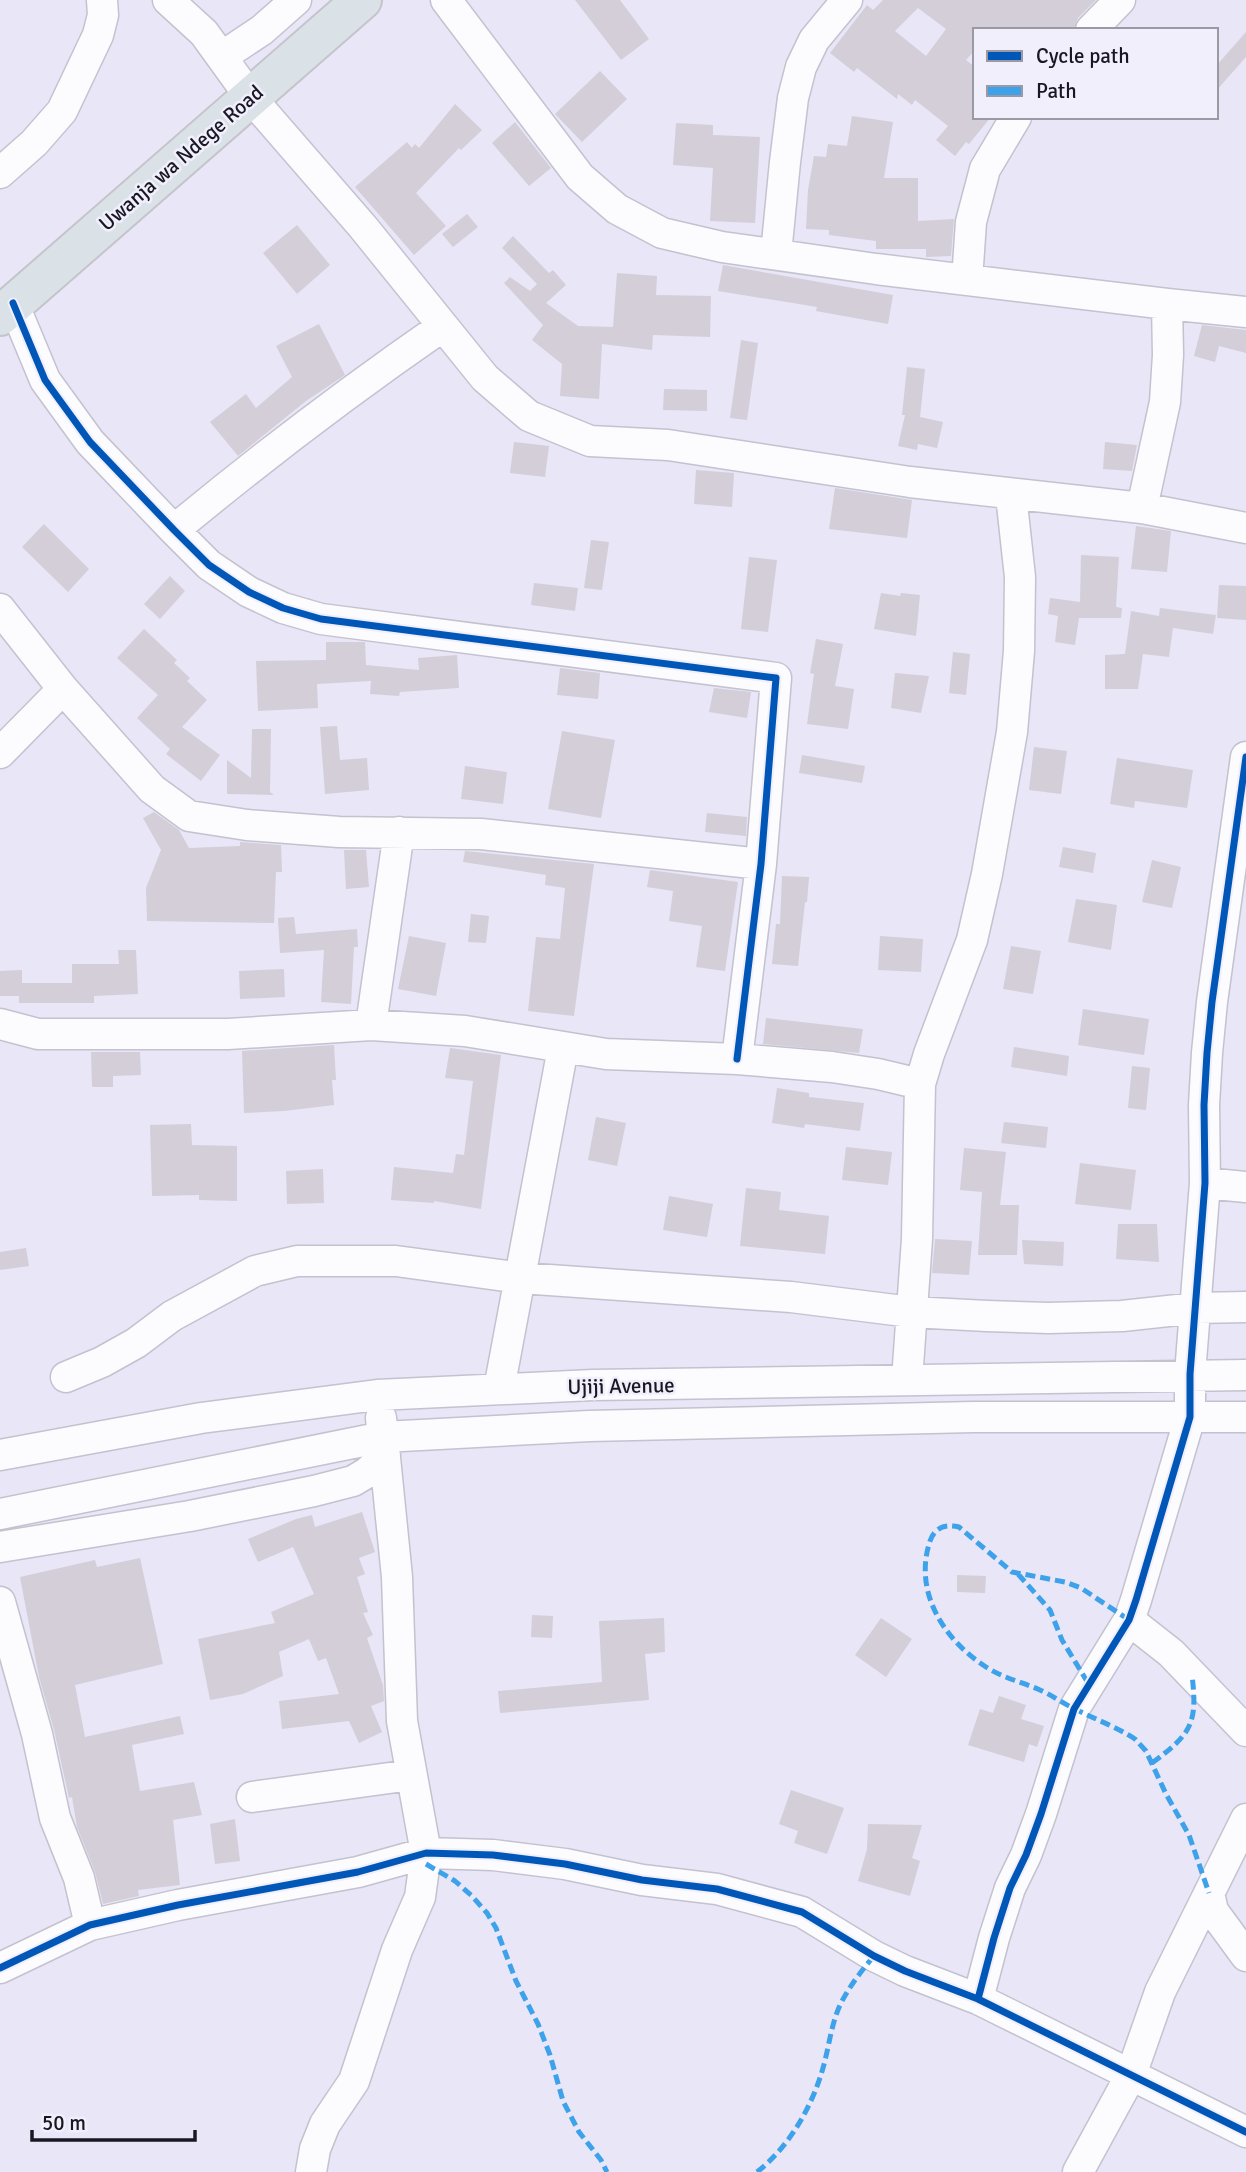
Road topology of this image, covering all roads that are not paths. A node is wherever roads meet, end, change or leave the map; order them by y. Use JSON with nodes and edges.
{"nodes":[{"id":1,"x":102,"y":0,"type":"edge"},
{"id":2,"x":168,"y":0,"type":"edge"},
{"id":3,"x":296,"y":0,"type":"edge"},
{"id":4,"x":362,"y":0,"type":"edge"},
{"id":5,"x":446,"y":0,"type":"edge"},
{"id":6,"x":847,"y":0,"type":"edge"},
{"id":7,"x":1120,"y":0,"type":"edge"},
{"id":8,"x":1093,"y":28,"type":"edge"},
{"id":9,"x":223,"y":56,"type":"junction"},
{"id":10,"x":251,"y":98,"type":"junction"},
{"id":11,"x":1015,"y":119,"type":"edge"},
{"id":12,"x":0,"y":173,"type":"edge"},
{"id":13,"x":776,"y":254,"type":"junction"},
{"id":14,"x":967,"y":280,"type":"junction"},
{"id":15,"x":1167,"y":304,"type":"junction"},
{"id":16,"x":7,"y":309,"type":"edge"},
{"id":17,"x":1246,"y":312,"type":"edge"},
{"id":18,"x":443,"y":326,"type":"junction"},
{"id":19,"x":1011,"y":495,"type":"junction"},
{"id":20,"x":1142,"y":508,"type":"junction"},
{"id":21,"x":1246,"y":528,"type":"edge"},
{"id":22,"x":174,"y":530,"type":"junction"},
{"id":23,"x":0,"y":609,"type":"edge"},
{"id":24,"x":63,"y":689,"type":"junction"},
{"id":25,"x":0,"y":752,"type":"edge"},
{"id":26,"x":1246,"y":757,"type":"edge"},
{"id":27,"x":399,"y":832,"type":"junction"},
{"id":28,"x":761,"y":864,"type":"junction"},
{"id":29,"x":1236,"y":906,"type":"edge"},
{"id":30,"x":0,"y":1024,"type":"edge"},
{"id":31,"x":371,"y":1026,"type":"junction"},
{"id":32,"x":563,"y":1048,"type":"junction"},
{"id":33,"x":737,"y":1059,"type":"junction"},
{"id":34,"x":920,"y":1083,"type":"junction"},
{"id":35,"x":1205,"y":1183,"type":"junction"},
{"id":36,"x":1246,"y":1187,"type":"edge"},
{"id":37,"x":520,"y":1278,"type":"junction"},
{"id":38,"x":1246,"y":1284,"type":"edge"},
{"id":39,"x":1236,"y":1307,"type":"edge"},
{"id":40,"x":1196,"y":1308,"type":"junction"},
{"id":41,"x":911,"y":1312,"type":"junction"},
{"id":42,"x":1190,"y":1374,"type":"junction"},
{"id":43,"x":1246,"y":1375,"type":"edge"},
{"id":44,"x":66,"y":1377,"type":"dead end"},
{"id":45,"x":906,"y":1380,"type":"junction"},
{"id":46,"x":499,"y":1389,"type":"junction"},
{"id":47,"x":377,"y":1395,"type":"junction"},
{"id":48,"x":1190,"y":1417,"type":"junction"},
{"id":49,"x":1246,"y":1417,"type":"edge"},
{"id":50,"x":384,"y":1446,"type":"junction"},
{"id":51,"x":0,"y":1455,"type":"edge"},
{"id":52,"x":0,"y":1514,"type":"edge"},
{"id":53,"x":0,"y":1547,"type":"edge"},
{"id":54,"x":0,"y":1602,"type":"edge"},
{"id":55,"x":1129,"y":1620,"type":"junction"},
{"id":56,"x":1246,"y":1731,"type":"edge"},
{"id":57,"x":411,"y":1775,"type":"junction"},
{"id":58,"x":252,"y":1797,"type":"dead end"},
{"id":59,"x":1246,"y":1819,"type":"edge"},
{"id":60,"x":426,"y":1853,"type":"junction"},
{"id":61,"x":1209,"y":1893,"type":"junction"},
{"id":62,"x":90,"y":1925,"type":"junction"},
{"id":63,"x":1246,"y":1956,"type":"edge"},
{"id":64,"x":0,"y":1968,"type":"edge"},
{"id":65,"x":978,"y":1999,"type":"junction"},
{"id":66,"x":1131,"y":2075,"type":"junction"},
{"id":67,"x":1246,"y":2132,"type":"edge"},
{"id":68,"x":311,"y":2172,"type":"edge"},
{"id":69,"x":1078,"y":2172,"type":"edge"}],
"edges":[{"from":1,"to":12,"type":"street"},
{"from":2,"to":9,"type":"street"},
{"from":3,"to":9,"type":"street"},
{"from":4,"to":10,"type":"main road","name":"Uwanja wa Ndege Road"},
{"from":5,"to":13,"type":"street"},
{"from":6,"to":13,"type":"street"},
{"from":7,"to":8,"type":"street"},
{"from":9,"to":10,"type":"street"},
{"from":10,"to":16,"type":"main road","name":"Uwanja wa Ndege Road"},
{"from":10,"to":18,"type":"street"},
{"from":11,"to":14,"type":"street"},
{"from":13,"to":14,"type":"street"},
{"from":14,"to":15,"type":"street"},
{"from":15,"to":17,"type":"street"},
{"from":15,"to":20,"type":"street"},
{"from":16,"to":22,"type":"street"},
{"from":18,"to":19,"type":"street"},
{"from":18,"to":22,"type":"street"},
{"from":19,"to":20,"type":"street"},
{"from":19,"to":34,"type":"street"},
{"from":20,"to":21,"type":"street"},
{"from":22,"to":28,"type":"street"},
{"from":23,"to":24,"type":"street"},
{"from":24,"to":25,"type":"street"},
{"from":24,"to":27,"type":"street"},
{"from":26,"to":29,"type":"street"},
{"from":27,"to":28,"type":"street"},
{"from":27,"to":31,"type":"street"},
{"from":28,"to":33,"type":"street"},
{"from":29,"to":35,"type":"street"},
{"from":30,"to":31,"type":"street"},
{"from":31,"to":32,"type":"street"},
{"from":32,"to":33,"type":"street"},
{"from":32,"to":37,"type":"street"},
{"from":33,"to":34,"type":"street"},
{"from":34,"to":41,"type":"street"},
{"from":35,"to":36,"type":"street"},
{"from":35,"to":40,"type":"street"},
{"from":37,"to":41,"type":"street"},
{"from":37,"to":44,"type":"street"},
{"from":37,"to":46,"type":"street"},
{"from":38,"to":39,"type":"street"},
{"from":39,"to":40,"type":"street"},
{"from":40,"to":41,"type":"street"},
{"from":40,"to":42,"type":"street"},
{"from":41,"to":45,"type":"street"},
{"from":42,"to":43,"type":"street","name":"Ujiji Avenue"},
{"from":42,"to":45,"type":"street","name":"Ujiji Avenue"},
{"from":42,"to":48,"type":"street"},
{"from":45,"to":46,"type":"street","name":"Ujiji Avenue"},
{"from":46,"to":47,"type":"street","name":"Ujiji Avenue"},
{"from":47,"to":50,"type":"street"},
{"from":47,"to":51,"type":"street","name":"Ujiji Avenue"},
{"from":48,"to":49,"type":"street"},
{"from":48,"to":50,"type":"street"},
{"from":48,"to":55,"type":"street"},
{"from":50,"to":52,"type":"street"},
{"from":50,"to":53,"type":"street"},
{"from":50,"to":57,"type":"street"},
{"from":54,"to":62,"type":"street"},
{"from":55,"to":56,"type":"street"},
{"from":55,"to":65,"type":"street"},
{"from":57,"to":58,"type":"street"},
{"from":57,"to":60,"type":"street"},
{"from":59,"to":61,"type":"street"},
{"from":60,"to":62,"type":"street"},
{"from":60,"to":65,"type":"street"},
{"from":60,"to":68,"type":"street"},
{"from":61,"to":63,"type":"street"},
{"from":61,"to":66,"type":"street"},
{"from":62,"to":64,"type":"street"},
{"from":65,"to":66,"type":"street"},
{"from":66,"to":67,"type":"street"},
{"from":66,"to":69,"type":"street"}]}
